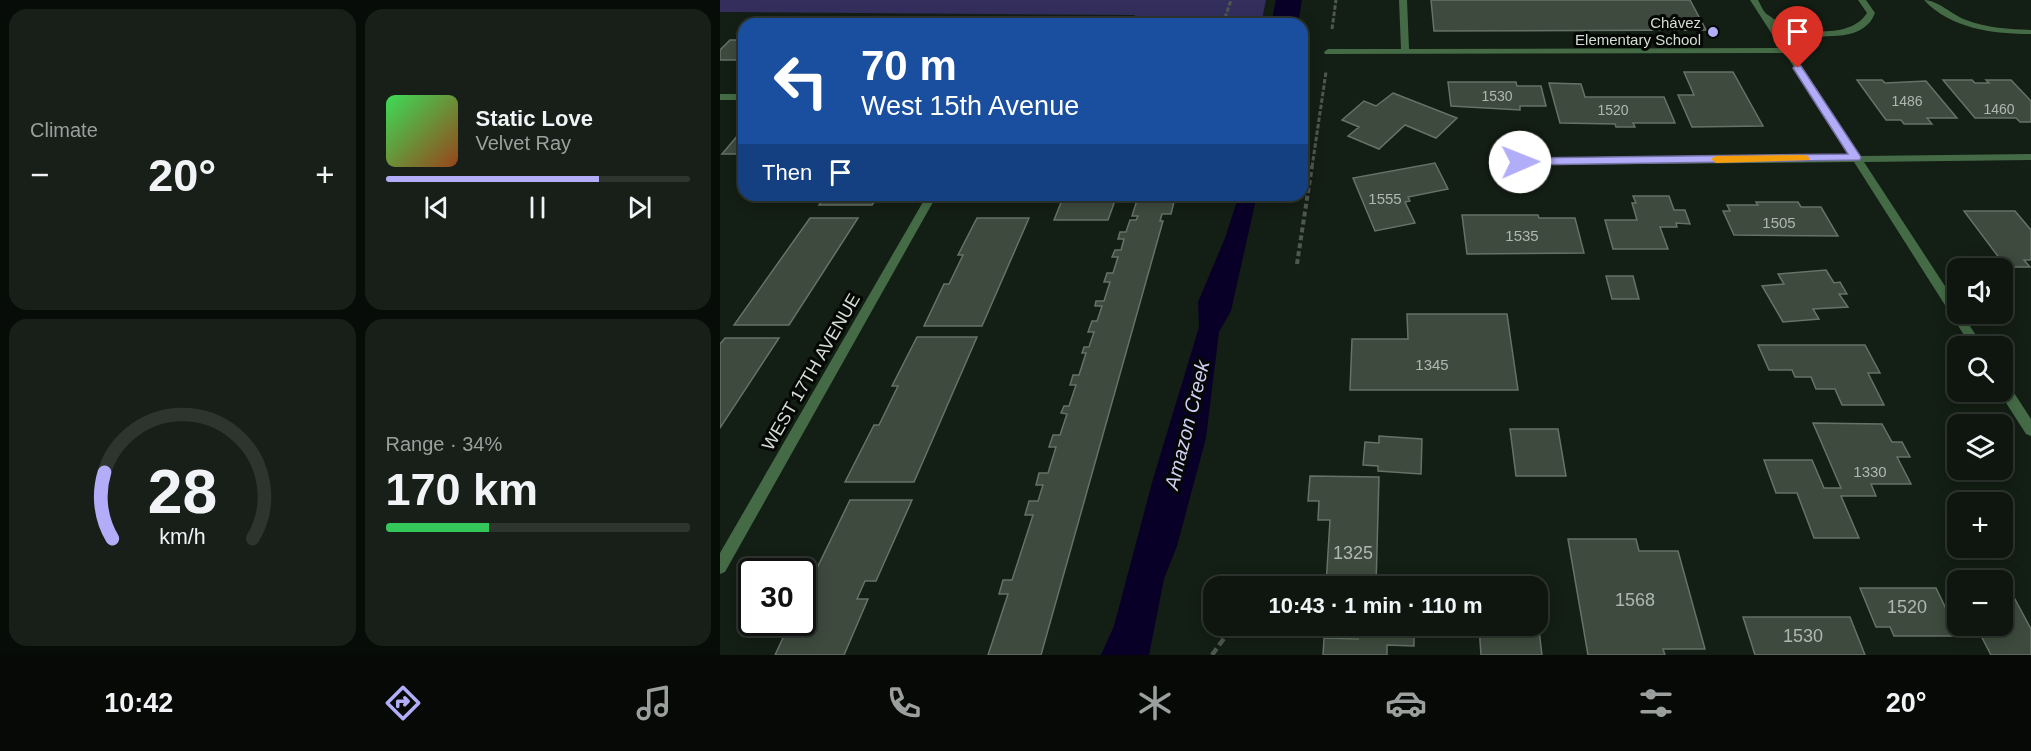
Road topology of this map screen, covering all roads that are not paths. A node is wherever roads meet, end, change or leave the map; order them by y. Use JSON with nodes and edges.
{"nodes":[{"id":1,"x":1403,"y":0,"type":"edge"},
{"id":2,"x":1754,"y":0,"type":"edge"},
{"id":3,"x":1862,"y":0,"type":"edge"},
{"id":4,"x":1928,"y":0,"type":"edge"},
{"id":5,"x":1764,"y":15,"type":"junction"},
{"id":6,"x":2031,"y":32,"type":"edge"},
{"id":7,"x":1829,"y":34,"type":"junction"},
{"id":8,"x":1786,"y":50,"type":"junction"},
{"id":9,"x":1328,"y":52,"type":"road end"},
{"id":10,"x":1405,"y":52,"type":"junction"},
{"id":11,"x":720,"y":97,"type":"edge"},
{"id":12,"x":738,"y":97,"type":"edge"},
{"id":13,"x":1856,"y":157,"type":"junction"},
{"id":14,"x":2031,"y":157,"type":"edge"},
{"id":15,"x":1520,"y":162,"type":"dead end"},
{"id":16,"x":929,"y":201,"type":"edge"},
{"id":17,"x":1971,"y":336,"type":"edge"},
{"id":18,"x":2013,"y":402,"type":"edge"},
{"id":19,"x":2031,"y":430,"type":"edge"},
{"id":20,"x":720,"y":567,"type":"edge"}],
"edges":[{"from":1,"to":10,"type":"street"},
{"from":2,"to":5,"type":"street"},
{"from":3,"to":7,"type":"street"},
{"from":4,"to":6,"type":"street"},
{"from":5,"to":7,"type":"street"},
{"from":5,"to":8,"type":"street"},
{"from":7,"to":8,"type":"street"},
{"from":8,"to":10,"type":"street"},
{"from":8,"to":13,"type":"street"},
{"from":9,"to":10,"type":"street"},
{"from":11,"to":12,"type":"street"},
{"from":13,"to":14,"type":"street"},
{"from":13,"to":15,"type":"street"},
{"from":13,"to":17,"type":"street"},
{"from":16,"to":20,"type":"street","name":"WEST 17TH AVENUE"},
{"from":18,"to":19,"type":"street"}]}
